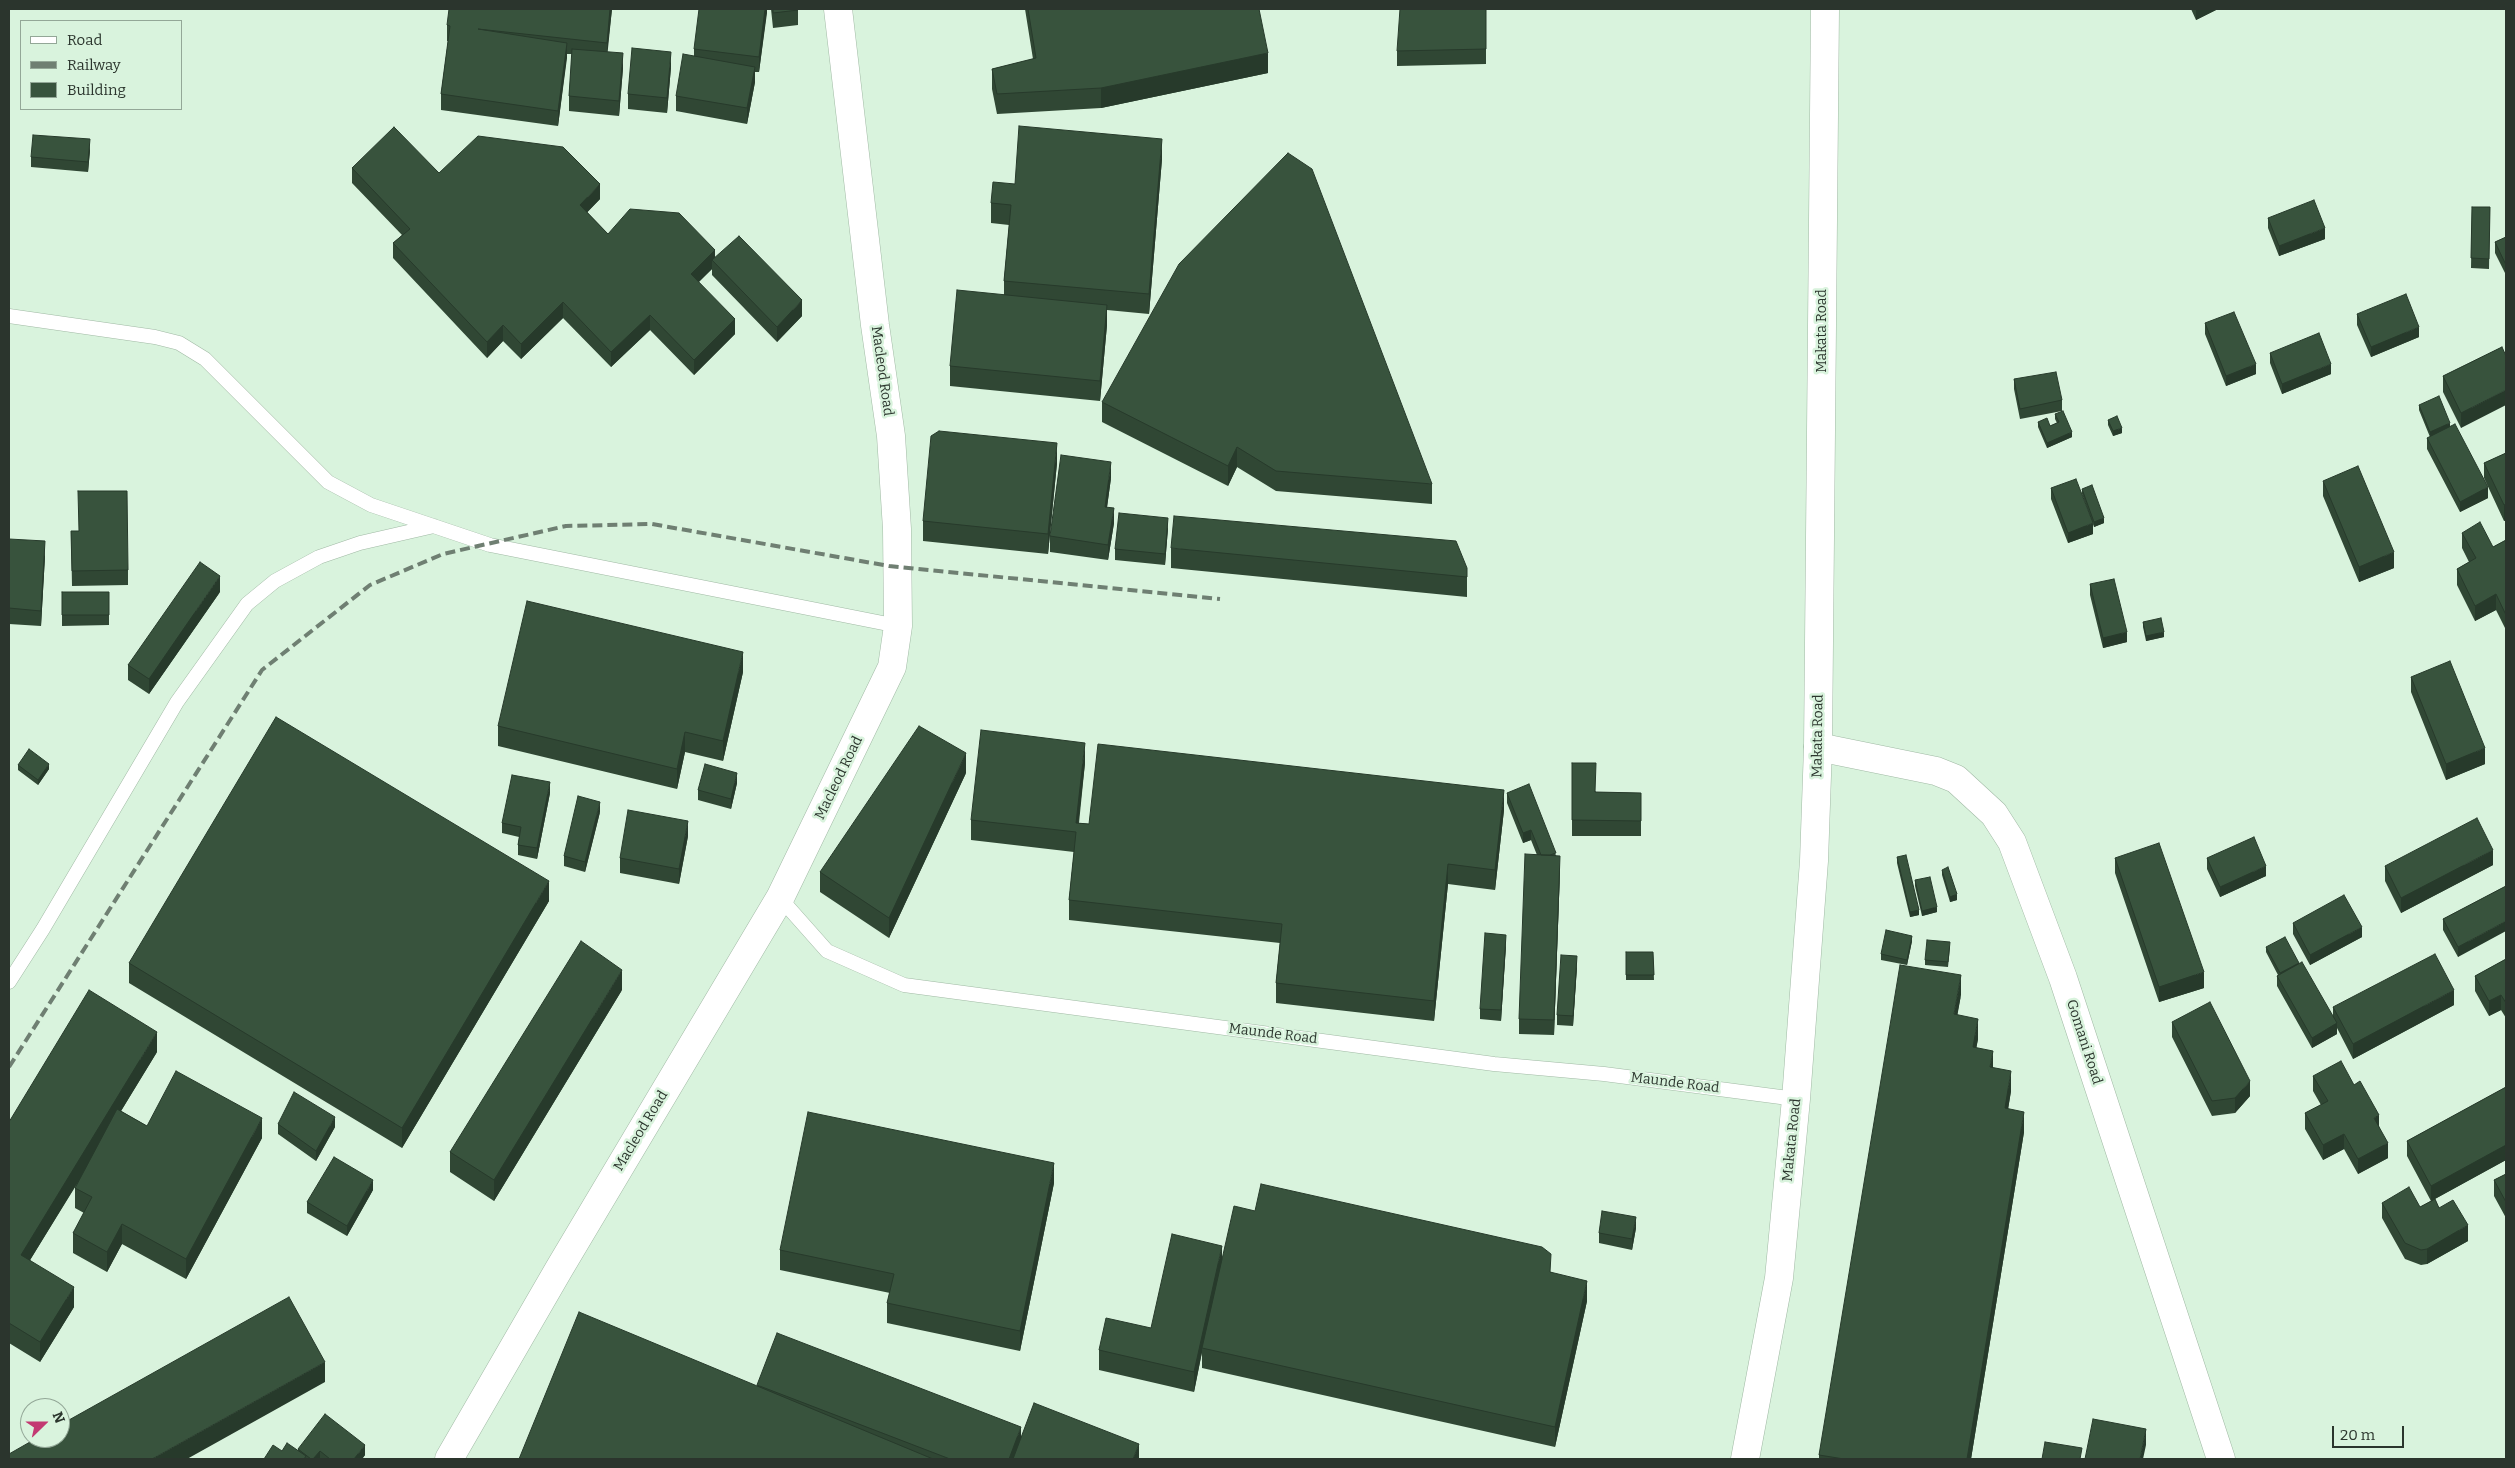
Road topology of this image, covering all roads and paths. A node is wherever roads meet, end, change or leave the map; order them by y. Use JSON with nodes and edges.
{"nodes":[{"id":1,"x":838,"y":9,"type":"edge"},
{"id":2,"x":1825,"y":9,"type":"edge"},
{"id":3,"x":9,"y":316,"type":"edge"},
{"id":4,"x":435,"y":526,"type":"junction"},
{"id":5,"x":898,"y":626,"type":"junction"},
{"id":6,"x":1818,"y":747,"type":"junction"},
{"id":7,"x":780,"y":898,"type":"junction"},
{"id":8,"x":9,"y":982,"type":"edge"},
{"id":9,"x":1796,"y":1099,"type":"junction"},
{"id":10,"x":449,"y":1459,"type":"edge"},
{"id":11,"x":1745,"y":1459,"type":"edge"},
{"id":12,"x":2221,"y":1459,"type":"edge"}],
"edges":[{"from":1,"to":5,"type":"street","name":"Macleod Road"},
{"from":2,"to":6,"type":"street","name":"Makata Road"},
{"from":3,"to":4,"type":"lane"},
{"from":4,"to":5,"type":"lane"},
{"from":4,"to":8,"type":"lane"},
{"from":5,"to":7,"type":"street","name":"Macleod Road"},
{"from":6,"to":9,"type":"street","name":"Makata Road"},
{"from":6,"to":12,"type":"street","name":"Gomani Road"},
{"from":7,"to":9,"type":"lane","name":"Maunde Road"},
{"from":7,"to":10,"type":"street","name":"Macleod Road"},
{"from":9,"to":11,"type":"street","name":"Makata Road"}]}
